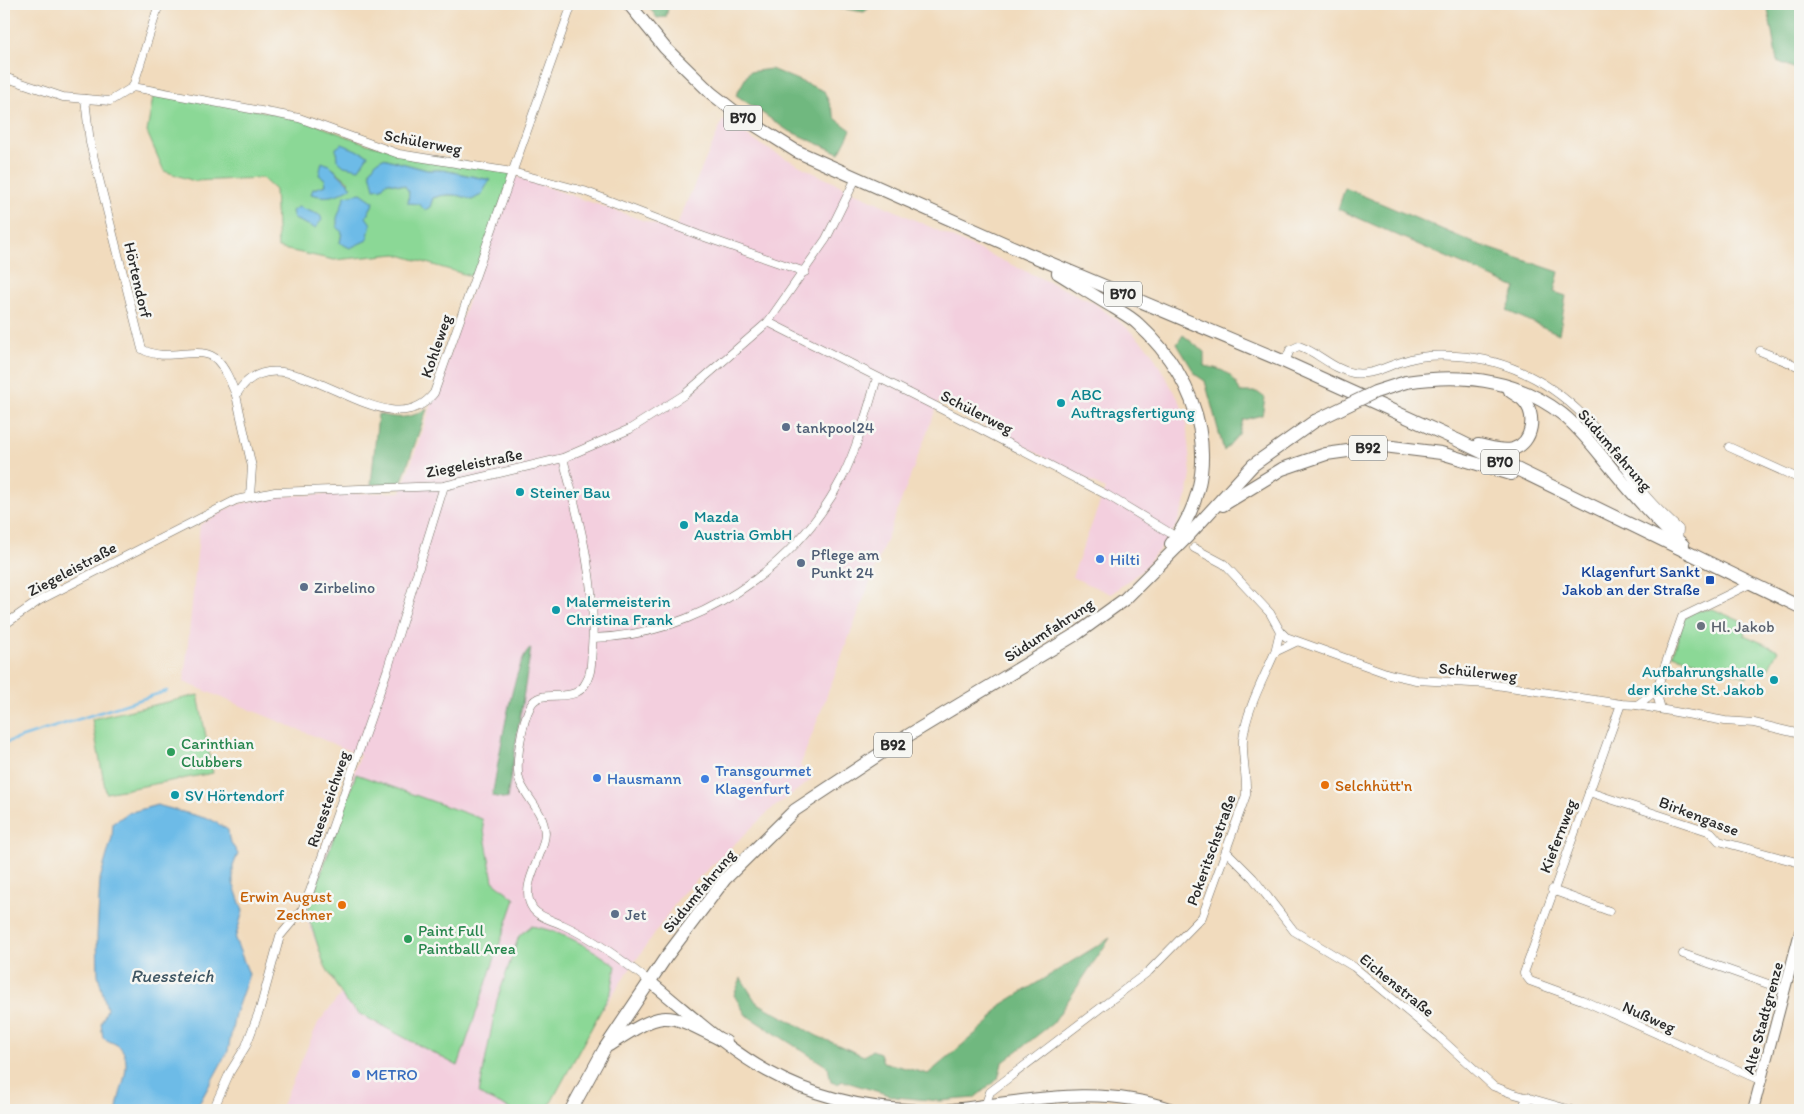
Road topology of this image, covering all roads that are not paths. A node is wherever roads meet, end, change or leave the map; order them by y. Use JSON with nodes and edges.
{"nodes":[{"id":1,"x":159,"y":4,"type":"edge"},
{"id":2,"x":572,"y":4,"type":"edge"},
{"id":3,"x":628,"y":4,"type":"edge"},
{"id":4,"x":4,"y":77,"type":"edge"},
{"id":5,"x":133,"y":87,"type":"junction"},
{"id":6,"x":85,"y":99,"type":"junction"},
{"id":7,"x":512,"y":172,"type":"junction"},
{"id":8,"x":856,"y":178,"type":"junction"},
{"id":9,"x":1026,"y":253,"type":"junction"},
{"id":10,"x":805,"y":272,"type":"junction"},
{"id":11,"x":768,"y":322,"type":"junction"},
{"id":12,"x":1760,"y":351,"type":"dead end"},
{"id":13,"x":1285,"y":362,"type":"junction"},
{"id":14,"x":1800,"y":367,"type":"edge"},
{"id":15,"x":877,"y":378,"type":"junction"},
{"id":16,"x":1500,"y":384,"type":"junction"},
{"id":17,"x":236,"y":394,"type":"junction"},
{"id":18,"x":1456,"y":440,"type":"junction"},
{"id":19,"x":1729,"y":446,"type":"dead end"},
{"id":20,"x":563,"y":458,"type":"junction"},
{"id":21,"x":1800,"y":479,"type":"edge"},
{"id":22,"x":1544,"y":484,"type":"junction"},
{"id":23,"x":444,"y":486,"type":"junction"},
{"id":24,"x":250,"y":496,"type":"junction"},
{"id":25,"x":1204,"y":518,"type":"junction"},
{"id":26,"x":1170,"y":533,"type":"dead end"},
{"id":27,"x":1678,"y":540,"type":"junction"},
{"id":28,"x":1194,"y":548,"type":"dead end"},
{"id":29,"x":1694,"y":555,"type":"junction"},
{"id":30,"x":1143,"y":580,"type":"junction"},
{"id":31,"x":1752,"y":583,"type":"junction"},
{"id":32,"x":1800,"y":607,"type":"edge"},
{"id":33,"x":4,"y":625,"type":"edge"},
{"id":34,"x":1280,"y":631,"type":"junction"},
{"id":35,"x":593,"y":638,"type":"junction"},
{"id":36,"x":1296,"y":642,"type":"junction"},
{"id":37,"x":1275,"y":652,"type":"junction"},
{"id":38,"x":1656,"y":691,"type":"junction"},
{"id":39,"x":1621,"y":704,"type":"junction"},
{"id":40,"x":1637,"y":705,"type":"junction"},
{"id":41,"x":1661,"y":709,"type":"junction"},
{"id":42,"x":1800,"y":734,"type":"edge"},
{"id":43,"x":1589,"y":792,"type":"junction"},
{"id":44,"x":1226,"y":851,"type":"junction"},
{"id":45,"x":1800,"y":863,"type":"edge"},
{"id":46,"x":1552,"y":890,"type":"junction"},
{"id":47,"x":1609,"y":911,"type":"dead end"},
{"id":48,"x":1800,"y":932,"type":"edge"},
{"id":49,"x":1682,"y":954,"type":"dead end"},
{"id":50,"x":1526,"y":977,"type":"joint"},
{"id":51,"x":648,"y":981,"type":"junction"},
{"id":52,"x":1785,"y":990,"type":"junction"},
{"id":53,"x":726,"y":1042,"type":"junction"},
{"id":54,"x":605,"y":1048,"type":"junction"},
{"id":55,"x":1762,"y":1081,"type":"junction"},
{"id":56,"x":1528,"y":1097,"type":"junction"},
{"id":57,"x":985,"y":1106,"type":"junction"},
{"id":58,"x":213,"y":1110,"type":"edge"},
{"id":59,"x":571,"y":1110,"type":"edge"},
{"id":60,"x":914,"y":1110,"type":"edge"},
{"id":61,"x":949,"y":1110,"type":"edge"},
{"id":62,"x":1174,"y":1110,"type":"edge"},
{"id":63,"x":1520,"y":1110,"type":"edge"},
{"id":64,"x":1571,"y":1110,"type":"edge"},
{"id":65,"x":1753,"y":1110,"type":"edge"}],
"edges":[{"from":1,"to":5,"type":"street"},
{"from":2,"to":7,"type":"street","name":"Kohleweg"},
{"from":3,"to":8,"type":"main road","number":"B70"},
{"from":4,"to":6,"type":"street"},
{"from":5,"to":6,"type":"street"},
{"from":5,"to":7,"type":"street","name":"Schülerweg"},
{"from":6,"to":17,"type":"street","name":"Hörtendorf"},
{"from":7,"to":10,"type":"street","name":"Schülerweg"},
{"from":7,"to":17,"type":"street","name":"Kohleweg"},
{"from":8,"to":9,"type":"main road","number":"B70"},
{"from":8,"to":10,"type":"street","name":"Ziegeleistraße"},
{"from":9,"to":13,"type":"main road","number":"B70"},
{"from":9,"to":30,"type":"main road","number":"B92"},
{"from":10,"to":11,"type":"street","name":"Ziegeleistraße"},
{"from":11,"to":15,"type":"street","name":"Schülerweg"},
{"from":11,"to":20,"type":"street","name":"Ziegeleistraße"},
{"from":12,"to":14,"type":"street"},
{"from":13,"to":18,"type":"main road","number":"B70"},
{"from":13,"to":27,"type":"street"},
{"from":15,"to":26,"type":"street","name":"Schülerweg"},
{"from":15,"to":35,"type":"street"},
{"from":16,"to":18,"type":"main road","name":"Südumfahrung","number":"B92"},
{"from":16,"to":25,"type":"main road","name":"Südumfahrung","number":"B92","bridge":true},
{"from":16,"to":27,"type":"main road","name":"Südumfahrung","number":"B92"},
{"from":17,"to":24,"type":"street"},
{"from":18,"to":22,"type":"main road","number":"B70"},
{"from":19,"to":21,"type":"street"},
{"from":20,"to":23,"type":"street","name":"Ziegeleistraße"},
{"from":20,"to":35,"type":"street"},
{"from":22,"to":25,"type":"main road","number":"B92"},
{"from":22,"to":29,"type":"main road","number":"B70"},
{"from":23,"to":24,"type":"street","name":"Ziegeleistraße"},
{"from":23,"to":58,"type":"street","name":"Ruessteichweg"},
{"from":24,"to":33,"type":"street","name":"Ziegeleistraße"},
{"from":25,"to":30,"type":"main road","name":"Südumfahrung","number":"B92"},
{"from":27,"to":29,"type":"main road","name":"Südumfahrung","number":"B92"},
{"from":28,"to":34,"type":"street","name":"Schülerweg"},
{"from":29,"to":31,"type":"main road","number":"B70"},
{"from":30,"to":51,"type":"main road","name":"Südumfahrung","number":"B92"},
{"from":31,"to":32,"type":"main road","number":"B70"},
{"from":31,"to":38,"type":"street"},
{"from":34,"to":36,"type":"street","name":"Schülerweg"},
{"from":34,"to":37,"type":"street","name":"Pokeritschstraße"},
{"from":35,"to":51,"type":"street"},
{"from":36,"to":37,"type":"street"},
{"from":36,"to":39,"type":"street","name":"Schülerweg"},
{"from":37,"to":44,"type":"street","name":"Pokeritschstraße"},
{"from":38,"to":40,"type":"street"},
{"from":38,"to":41,"type":"street"},
{"from":39,"to":40,"type":"street","name":"Schülerweg"},
{"from":39,"to":43,"type":"street","name":"Kiefernweg"},
{"from":40,"to":41,"type":"street","name":"Schülerweg"},
{"from":41,"to":42,"type":"street","name":"Schülerweg"},
{"from":43,"to":45,"type":"street","name":"Birkengasse"},
{"from":43,"to":46,"type":"street","name":"Kiefernweg"},
{"from":44,"to":56,"type":"street","name":"Eichenstraße"},
{"from":44,"to":57,"type":"street","name":"Pokeritschstraße"},
{"from":46,"to":47,"type":"street"},
{"from":46,"to":50,"type":"street","name":"Kiefernweg"},
{"from":48,"to":52,"type":"street","name":"Alte Stadtgrenze"},
{"from":49,"to":52,"type":"street"},
{"from":50,"to":55,"type":"street","name":"Nußweg"},
{"from":51,"to":53,"type":"main road"},
{"from":51,"to":54,"type":"main road","number":"B92"},
{"from":52,"to":55,"type":"street","name":"Alte Stadtgrenze"},
{"from":53,"to":54,"type":"main road"},
{"from":53,"to":60,"type":"main road"},
{"from":54,"to":59,"type":"main road","number":"B92"},
{"from":55,"to":65,"type":"street","name":"Alte Stadtgrenze"},
{"from":56,"to":63,"type":"street"},
{"from":56,"to":64,"type":"street","name":"Eichenstraße"},
{"from":57,"to":61,"type":"main road"},
{"from":57,"to":62,"type":"main road"}]}
